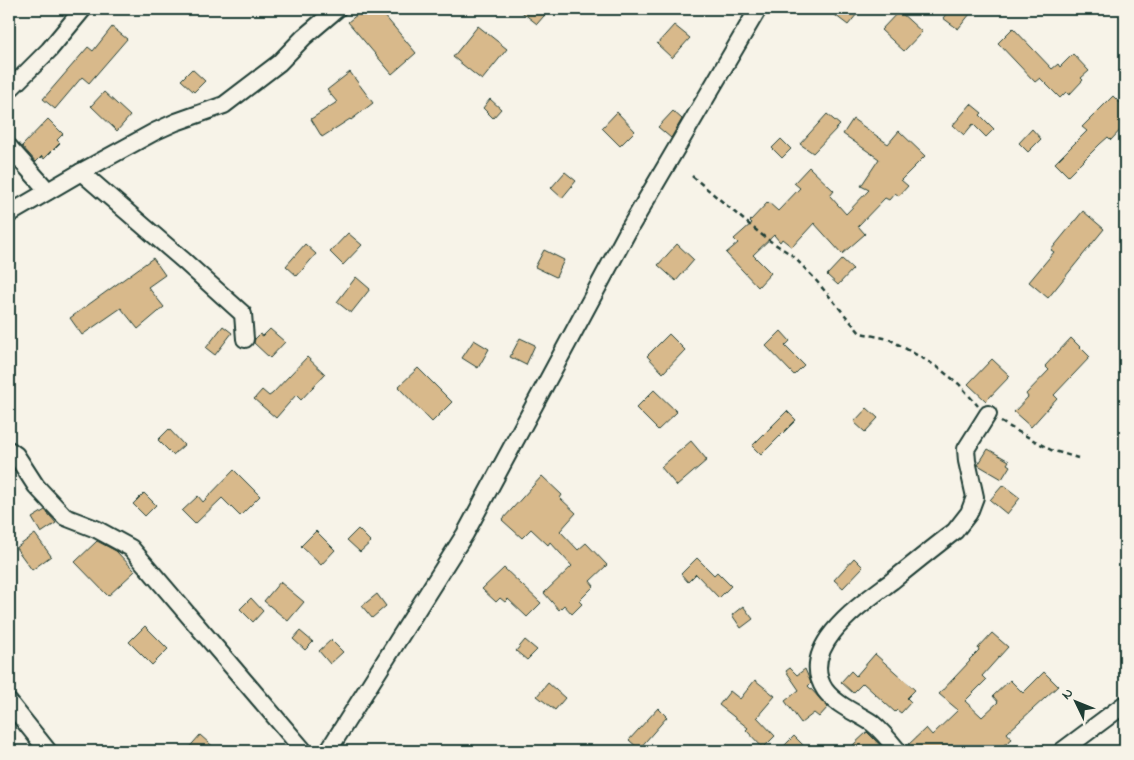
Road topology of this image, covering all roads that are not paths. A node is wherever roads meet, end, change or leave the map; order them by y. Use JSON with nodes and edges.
{"nodes":[{"id":1,"x":83,"y":9,"type":"edge"},
{"id":2,"x":337,"y":9,"type":"edge"},
{"id":3,"x":758,"y":9,"type":"edge"},
{"id":4,"x":9,"y":90,"type":"edge"},
{"id":5,"x":9,"y":147,"type":"edge"},
{"id":6,"x":81,"y":172,"type":"junction"},
{"id":7,"x":48,"y":191,"type":"junction"},
{"id":8,"x":9,"y":214,"type":"edge"},
{"id":9,"x":245,"y":339,"type":"dead end"},
{"id":10,"x":988,"y":414,"type":"road end"},
{"id":11,"x":9,"y":450,"type":"edge"},
{"id":12,"x":9,"y":702,"type":"edge"},
{"id":13,"x":1125,"y":704,"type":"edge"},
{"id":14,"x":48,"y":751,"type":"edge"},
{"id":15,"x":304,"y":751,"type":"edge"},
{"id":16,"x":328,"y":751,"type":"edge"},
{"id":17,"x":898,"y":751,"type":"edge"},
{"id":18,"x":1062,"y":751,"type":"edge"}],
"edges":[{"from":1,"to":4,"type":"street"},
{"from":2,"to":6,"type":"street"},
{"from":3,"to":16,"type":"street"},
{"from":5,"to":7,"type":"street"},
{"from":6,"to":7,"type":"street"},
{"from":6,"to":9,"type":"street"},
{"from":7,"to":8,"type":"street"},
{"from":10,"to":17,"type":"street"},
{"from":11,"to":15,"type":"street"},
{"from":12,"to":14,"type":"street"},
{"from":13,"to":18,"type":"street"}]}
